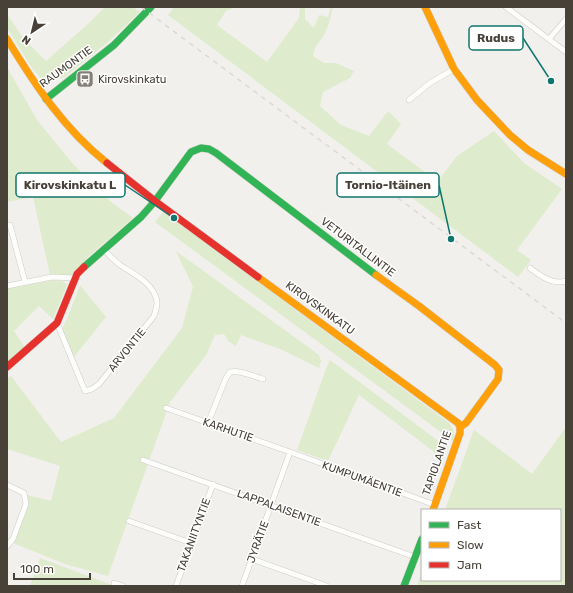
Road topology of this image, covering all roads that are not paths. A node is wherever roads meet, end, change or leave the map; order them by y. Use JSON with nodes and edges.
{"nodes":[{"id":1,"x":151,"y":7,"type":"edge"},
{"id":2,"x":425,"y":7,"type":"edge"},
{"id":3,"x":506,"y":7,"type":"edge"},
{"id":4,"x":566,"y":19,"type":"edge"},
{"id":5,"x":548,"y":38,"type":"junction"},
{"id":6,"x":7,"y":39,"type":"edge"},
{"id":7,"x":566,"y":52,"type":"edge"},
{"id":8,"x":454,"y":69,"type":"junction"},
{"id":9,"x":46,"y":99,"type":"junction"},
{"id":10,"x":409,"y":100,"type":"dead end"},
{"id":11,"x":566,"y":174,"type":"edge"},
{"id":12,"x":155,"y":201,"type":"junction"},
{"id":13,"x":7,"y":225,"type":"edge"},
{"id":14,"x":104,"y":250,"type":"junction"},
{"id":15,"x":530,"y":268,"type":"dead end"},
{"id":16,"x":75,"y":278,"type":"junction"},
{"id":17,"x":566,"y":281,"type":"edge"},
{"id":18,"x":25,"y":282,"type":"junction"},
{"id":19,"x":7,"y":286,"type":"edge"},
{"id":20,"x":58,"y":323,"type":"junction"},
{"id":21,"x":7,"y":367,"type":"edge"},
{"id":22,"x":263,"y":379,"type":"dead end"},
{"id":23,"x":166,"y":408,"type":"dead end"},
{"id":24,"x":208,"y":423,"type":"junction"},
{"id":25,"x":459,"y":425,"type":"junction"},
{"id":26,"x":290,"y":452,"type":"junction"},
{"id":27,"x":143,"y":460,"type":"dead end"},
{"id":28,"x":213,"y":484,"type":"junction"},
{"id":29,"x":7,"y":485,"type":"edge"},
{"id":30,"x":271,"y":506,"type":"junction"},
{"id":31,"x":434,"y":508,"type":"edge"},
{"id":32,"x":129,"y":522,"type":"dead end"},
{"id":33,"x":421,"y":541,"type":"edge"},
{"id":34,"x":191,"y":542,"type":"junction"},
{"id":35,"x":7,"y":546,"type":"edge"},
{"id":36,"x":415,"y":557,"type":"junction"},
{"id":37,"x":252,"y":559,"type":"junction"},
{"id":38,"x":114,"y":583,"type":"dead end"},
{"id":39,"x":123,"y":586,"type":"edge"},
{"id":40,"x":176,"y":586,"type":"edge"},
{"id":41,"x":242,"y":586,"type":"edge"},
{"id":42,"x":328,"y":586,"type":"edge"},
{"id":43,"x":404,"y":586,"type":"edge"}],
"edges":[{"from":1,"to":9,"type":"street","name":"RAUMONTIE"},
{"from":2,"to":8,"type":"street"},
{"from":3,"to":5,"type":"street"},
{"from":4,"to":5,"type":"street"},
{"from":5,"to":7,"type":"street"},
{"from":6,"to":9,"type":"street","name":"RAUMONTIE"},
{"from":8,"to":10,"type":"street"},
{"from":8,"to":11,"type":"street"},
{"from":9,"to":12,"type":"street","name":"KIROVSKINKATU"},
{"from":12,"to":14,"type":"street"},
{"from":12,"to":25,"type":"street","name":"KIROVSKINKATU"},
{"from":12,"to":25,"type":"street","name":"VETURITALLINTIE"},
{"from":13,"to":18,"type":"street"},
{"from":14,"to":16,"type":"street"},
{"from":14,"to":20,"type":"street","name":"ARVONTIE"},
{"from":15,"to":17,"type":"street"},
{"from":16,"to":18,"type":"street"},
{"from":16,"to":20,"type":"street"},
{"from":18,"to":19,"type":"street"},
{"from":20,"to":21,"type":"street"},
{"from":22,"to":24,"type":"street"},
{"from":23,"to":24,"type":"street","name":"KARHUTIE"},
{"from":24,"to":26,"type":"street","name":"KARHUTIE"},
{"from":25,"to":31,"type":"street","name":"TAPIOLANTIE"},
{"from":26,"to":30,"type":"street","name":"JYRÄTIE"},
{"from":26,"to":31,"type":"street","name":"KUMPUMÄENTIE"},
{"from":27,"to":28,"type":"street","name":"LAPPALAISENTIE"},
{"from":28,"to":30,"type":"street","name":"LAPPALAISENTIE"},
{"from":28,"to":34,"type":"street","name":"TAKANIITYNTIE"},
{"from":29,"to":35,"type":"street"},
{"from":30,"to":36,"type":"street","name":"LAPPALAISENTIE"},
{"from":30,"to":37,"type":"street","name":"JYRÄTIE"},
{"from":32,"to":34,"type":"street"},
{"from":33,"to":36,"type":"street"},
{"from":34,"to":40,"type":"street","name":"TAKANIITYNTIE"},
{"from":36,"to":43,"type":"street"},
{"from":37,"to":41,"type":"street","name":"JYRÄTIE"},
{"from":37,"to":42,"type":"street"},
{"from":38,"to":39,"type":"street"}]}
